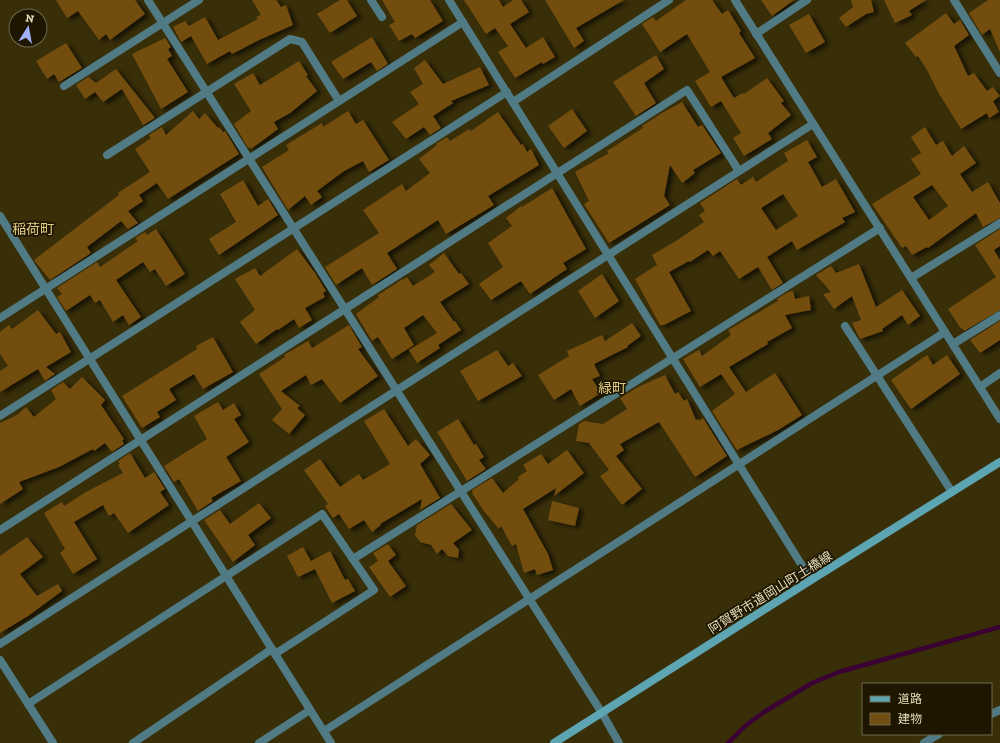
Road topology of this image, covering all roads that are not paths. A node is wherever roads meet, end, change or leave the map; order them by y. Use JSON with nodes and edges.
{"nodes":[{"id":1,"x":148,"y":0,"type":"edge"},
{"id":2,"x":200,"y":0,"type":"edge"},
{"id":3,"x":371,"y":0,"type":"edge"},
{"id":4,"x":450,"y":0,"type":"edge"},
{"id":5,"x":669,"y":0,"type":"edge"},
{"id":6,"x":735,"y":0,"type":"edge"},
{"id":7,"x":807,"y":0,"type":"edge"},
{"id":8,"x":954,"y":0,"type":"edge"},
{"id":9,"x":382,"y":17,"type":"dead end"},
{"id":10,"x":463,"y":22,"type":"junction"},
{"id":11,"x":163,"y":23,"type":"junction"},
{"id":12,"x":756,"y":34,"type":"junction"},
{"id":13,"x":1000,"y":73,"type":"edge"},
{"id":14,"x":64,"y":86,"type":"dead end"},
{"id":15,"x":207,"y":92,"type":"junction"},
{"id":16,"x":507,"y":92,"type":"junction"},
{"id":17,"x":339,"y":101,"type":"junction"},
{"id":18,"x":513,"y":102,"type":"junction"},
{"id":19,"x":813,"y":124,"type":"junction"},
{"id":20,"x":107,"y":155,"type":"dead end"},
{"id":21,"x":249,"y":158,"type":"junction"},
{"id":22,"x":739,"y":171,"type":"junction"},
{"id":23,"x":557,"y":173,"type":"junction"},
{"id":24,"x":0,"y":218,"type":"edge"},
{"id":25,"x":1000,"y":223,"type":"edge"},
{"id":26,"x":294,"y":228,"type":"junction"},
{"id":27,"x":880,"y":228,"type":"junction"},
{"id":28,"x":608,"y":255,"type":"junction"},
{"id":29,"x":911,"y":278,"type":"junction"},
{"id":30,"x":45,"y":289,"type":"junction"},
{"id":31,"x":345,"y":309,"type":"junction"},
{"id":32,"x":1000,"y":315,"type":"edge"},
{"id":33,"x":0,"y":318,"type":"edge"},
{"id":34,"x":845,"y":326,"type":"dead end"},
{"id":35,"x":946,"y":332,"type":"junction"},
{"id":36,"x":953,"y":344,"type":"junction"},
{"id":37,"x":673,"y":358,"type":"junction"},
{"id":38,"x":90,"y":359,"type":"junction"},
{"id":39,"x":1000,"y":373,"type":"edge"},
{"id":40,"x":877,"y":377,"type":"junction"},
{"id":41,"x":980,"y":387,"type":"junction"},
{"id":42,"x":396,"y":390,"type":"junction"},
{"id":43,"x":0,"y":416,"type":"edge"},
{"id":44,"x":1000,"y":419,"type":"edge"},
{"id":45,"x":140,"y":440,"type":"junction"},
{"id":46,"x":1000,"y":462,"type":"edge"},
{"id":47,"x":739,"y":465,"type":"junction"},
{"id":48,"x":461,"y":491,"type":"junction"},
{"id":49,"x":952,"y":492,"type":"junction"},
{"id":50,"x":192,"y":521,"type":"junction"},
{"id":51,"x":0,"y":530,"type":"edge"},
{"id":52,"x":353,"y":559,"type":"junction"},
{"id":53,"x":226,"y":576,"type":"junction"},
{"id":54,"x":811,"y":580,"type":"junction"},
{"id":55,"x":529,"y":599,"type":"junction"},
{"id":56,"x":0,"y":644,"type":"edge"},
{"id":57,"x":273,"y":651,"type":"junction"},
{"id":58,"x":0,"y":660,"type":"edge"},
{"id":59,"x":28,"y":704,"type":"junction"},
{"id":60,"x":310,"y":710,"type":"junction"},
{"id":61,"x":602,"y":713,"type":"junction"},
{"id":62,"x":324,"y":731,"type":"junction"},
{"id":63,"x":937,"y":735,"type":"edge"},
{"id":64,"x":53,"y":743,"type":"edge"},
{"id":65,"x":133,"y":743,"type":"edge"},
{"id":66,"x":259,"y":743,"type":"edge"},
{"id":67,"x":331,"y":743,"type":"edge"},
{"id":68,"x":554,"y":743,"type":"edge"},
{"id":69,"x":619,"y":743,"type":"edge"},
{"id":70,"x":924,"y":743,"type":"edge"}],
"edges":[{"from":1,"to":11,"type":"street"},
{"from":2,"to":11,"type":"street"},
{"from":3,"to":9,"type":"street"},
{"from":4,"to":10,"type":"street"},
{"from":5,"to":18,"type":"street"},
{"from":6,"to":12,"type":"street"},
{"from":7,"to":12,"type":"street"},
{"from":8,"to":13,"type":"street"},
{"from":10,"to":16,"type":"street"},
{"from":10,"to":17,"type":"street"},
{"from":11,"to":14,"type":"street"},
{"from":11,"to":15,"type":"street"},
{"from":12,"to":19,"type":"street"},
{"from":15,"to":17,"type":"street"},
{"from":15,"to":20,"type":"street"},
{"from":15,"to":21,"type":"street"},
{"from":16,"to":18,"type":"street"},
{"from":16,"to":26,"type":"street"},
{"from":17,"to":21,"type":"street"},
{"from":18,"to":23,"type":"street"},
{"from":19,"to":22,"type":"street"},
{"from":19,"to":27,"type":"street"},
{"from":21,"to":26,"type":"street"},
{"from":21,"to":30,"type":"street"},
{"from":22,"to":23,"type":"street"},
{"from":22,"to":28,"type":"street"},
{"from":23,"to":28,"type":"street"},
{"from":23,"to":31,"type":"street"},
{"from":24,"to":30,"type":"street"},
{"from":25,"to":29,"type":"street"},
{"from":26,"to":31,"type":"street"},
{"from":26,"to":38,"type":"street"},
{"from":27,"to":29,"type":"street"},
{"from":27,"to":37,"type":"street"},
{"from":28,"to":37,"type":"street"},
{"from":28,"to":42,"type":"street"},
{"from":29,"to":35,"type":"street"},
{"from":30,"to":33,"type":"street"},
{"from":30,"to":38,"type":"street"},
{"from":31,"to":42,"type":"street"},
{"from":31,"to":45,"type":"street"},
{"from":32,"to":36,"type":"street"},
{"from":34,"to":40,"type":"street"},
{"from":35,"to":36,"type":"street"},
{"from":35,"to":40,"type":"street"},
{"from":36,"to":41,"type":"street"},
{"from":37,"to":47,"type":"street"},
{"from":37,"to":48,"type":"street"},
{"from":38,"to":43,"type":"street"},
{"from":38,"to":45,"type":"street"},
{"from":39,"to":41,"type":"street"},
{"from":40,"to":47,"type":"street"},
{"from":40,"to":49,"type":"street"},
{"from":41,"to":44,"type":"street"},
{"from":42,"to":48,"type":"street"},
{"from":42,"to":50,"type":"street"},
{"from":45,"to":50,"type":"street"},
{"from":45,"to":51,"type":"street"},
{"from":46,"to":49,"type":"street","name":"阿賀野市道岡山町土橋線"},
{"from":47,"to":54,"type":"street"},
{"from":47,"to":55,"type":"street"},
{"from":48,"to":52,"type":"street"},
{"from":48,"to":55,"type":"street"},
{"from":49,"to":54,"type":"street","name":"阿賀野市道岡山町土橋線"},
{"from":50,"to":53,"type":"street"},
{"from":50,"to":56,"type":"street"},
{"from":52,"to":53,"type":"street"},
{"from":52,"to":57,"type":"street"},
{"from":53,"to":57,"type":"street"},
{"from":53,"to":59,"type":"street"},
{"from":54,"to":61,"type":"street","name":"阿賀野市道岡山町土橋線"},
{"from":55,"to":61,"type":"street"},
{"from":55,"to":62,"type":"street"},
{"from":57,"to":60,"type":"street"},
{"from":57,"to":65,"type":"street"},
{"from":58,"to":59,"type":"street"},
{"from":59,"to":64,"type":"street"},
{"from":60,"to":62,"type":"street"},
{"from":60,"to":66,"type":"street"},
{"from":61,"to":68,"type":"street","name":"阿賀野市道岡山町土橋線"},
{"from":61,"to":69,"type":"street"},
{"from":62,"to":67,"type":"street"},
{"from":63,"to":70,"type":"street"}]}
